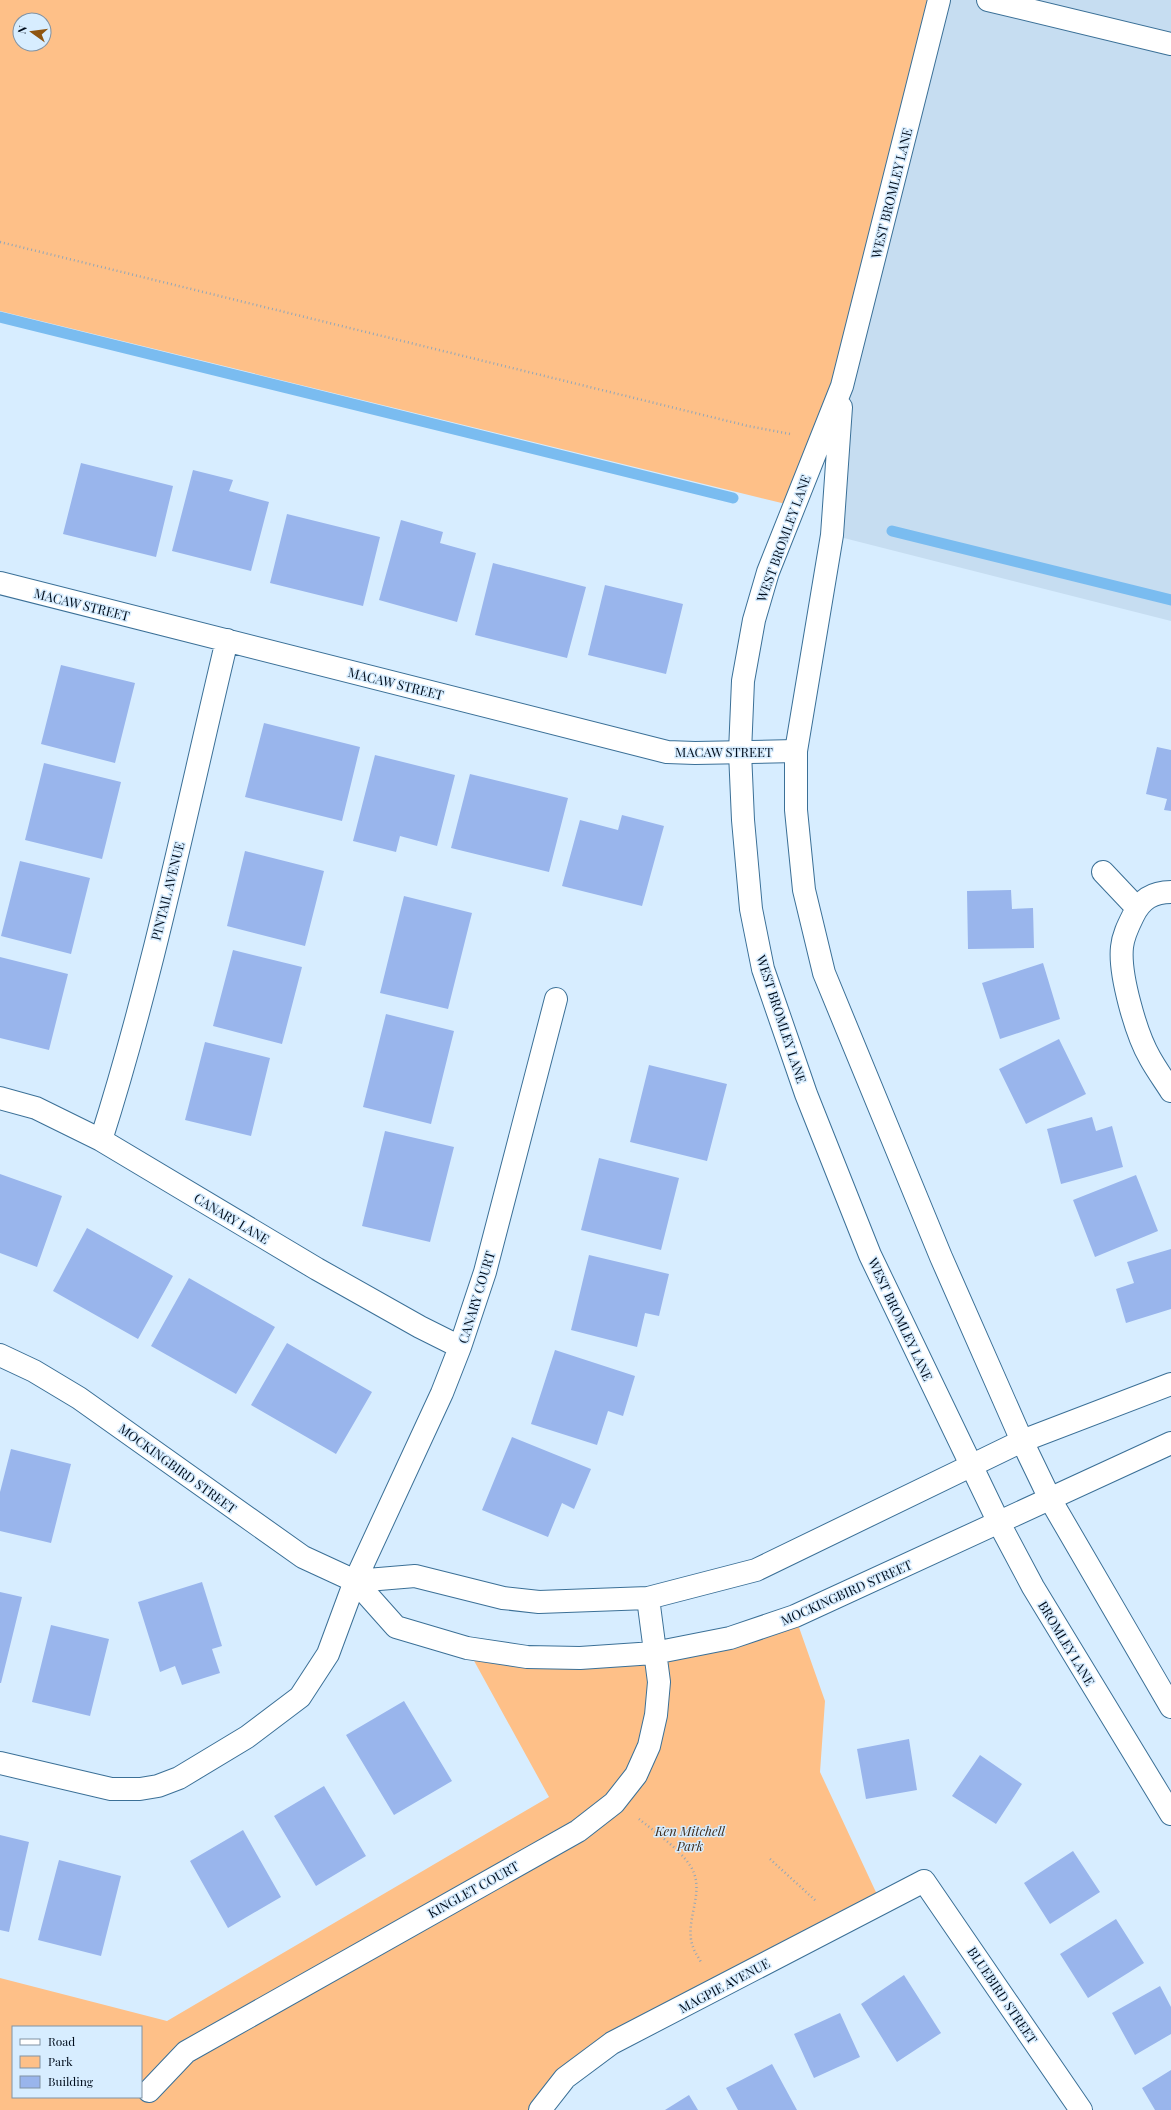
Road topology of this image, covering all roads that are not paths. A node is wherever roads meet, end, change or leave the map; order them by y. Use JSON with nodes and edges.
{"nodes":[{"id":1,"x":939,"y":0,"type":"edge"},
{"id":2,"x":988,"y":0,"type":"edge"},
{"id":3,"x":1171,"y":44,"type":"edge"},
{"id":4,"x":842,"y":386,"type":"junction"},
{"id":5,"x":0,"y":583,"type":"edge"},
{"id":6,"x":227,"y":640,"type":"junction"},
{"id":7,"x":796,"y":751,"type":"junction"},
{"id":8,"x":740,"y":752,"type":"junction"},
{"id":9,"x":1103,"y":872,"type":"dead end"},
{"id":10,"x":1171,"y":892,"type":"edge"},
{"id":11,"x":1137,"y":908,"type":"junction"},
{"id":12,"x":556,"y":999,"type":"dead end"},
{"id":13,"x":1171,"y":1091,"type":"edge"},
{"id":14,"x":0,"y":1098,"type":"edge"},
{"id":15,"x":101,"y":1140,"type":"junction"},
{"id":16,"x":460,"y":1347,"type":"junction"},
{"id":17,"x":0,"y":1355,"type":"edge"},
{"id":18,"x":1171,"y":1384,"type":"edge"},
{"id":19,"x":1022,"y":1441,"type":"junction"},
{"id":20,"x":1171,"y":1443,"type":"edge"},
{"id":21,"x":972,"y":1466,"type":"junction"},
{"id":22,"x":1050,"y":1499,"type":"junction"},
{"id":23,"x":999,"y":1523,"type":"junction"},
{"id":24,"x":355,"y":1581,"type":"junction"},
{"id":25,"x":648,"y":1598,"type":"junction"},
{"id":26,"x":654,"y":1652,"type":"junction"},
{"id":27,"x":1171,"y":1707,"type":"edge"},
{"id":28,"x":0,"y":1763,"type":"edge"},
{"id":29,"x":1171,"y":1814,"type":"edge"},
{"id":30,"x":924,"y":1881,"type":"joint"},
{"id":31,"x":149,"y":2090,"type":"dead end"},
{"id":32,"x":540,"y":2110,"type":"edge"},
{"id":33,"x":1081,"y":2110,"type":"edge"}],
"edges":[{"from":1,"to":4,"type":"street","name":"WEST BROMLEY LANE"},
{"from":2,"to":3,"type":"street"},
{"from":4,"to":7,"type":"street","name":"WEST BROMLEY LANE"},
{"from":4,"to":8,"type":"street","name":"WEST BROMLEY LANE"},
{"from":5,"to":6,"type":"street","name":"MACAW STREET"},
{"from":6,"to":8,"type":"street","name":"MACAW STREET"},
{"from":6,"to":15,"type":"street","name":"PINTAIL AVENUE"},
{"from":7,"to":8,"type":"street","name":"MACAW STREET"},
{"from":7,"to":19,"type":"street","name":"WEST BROMLEY LANE"},
{"from":8,"to":21,"type":"street","name":"WEST BROMLEY LANE"},
{"from":9,"to":11,"type":"street"},
{"from":10,"to":11,"type":"street"},
{"from":11,"to":13,"type":"street"},
{"from":12,"to":16,"type":"street","name":"CANARY COURT"},
{"from":14,"to":15,"type":"street","name":"CANARY LANE"},
{"from":15,"to":16,"type":"street","name":"CANARY LANE"},
{"from":16,"to":24,"type":"street","name":"CANARY COURT"},
{"from":17,"to":24,"type":"street","name":"MOCKINGBIRD STREET"},
{"from":18,"to":19,"type":"street","name":"MOCKINGBIRD STREET"},
{"from":19,"to":21,"type":"street","name":"MOCKINGBIRD STREET"},
{"from":19,"to":22,"type":"street"},
{"from":20,"to":22,"type":"street","name":"MOCKINGBIRD STREET"},
{"from":21,"to":23,"type":"street","name":"BROMLEY LANE"},
{"from":21,"to":25,"type":"street","name":"MOCKINGBIRD STREET"},
{"from":22,"to":23,"type":"street","name":"MOCKINGBIRD STREET"},
{"from":22,"to":27,"type":"street"},
{"from":23,"to":26,"type":"street","name":"MOCKINGBIRD STREET"},
{"from":23,"to":29,"type":"street","name":"BROMLEY LANE"},
{"from":24,"to":25,"type":"street","name":"MOCKINGBIRD STREET"},
{"from":24,"to":26,"type":"street","name":"MOCKINGBIRD STREET"},
{"from":24,"to":28,"type":"street","name":"CANARY COURT"},
{"from":25,"to":26,"type":"street","name":"KINGLET COURT"},
{"from":26,"to":31,"type":"street","name":"KINGLET COURT"},
{"from":30,"to":32,"type":"street","name":"MAGPIE AVENUE"},
{"from":30,"to":33,"type":"street","name":"BLUEBIRD STREET"}]}
